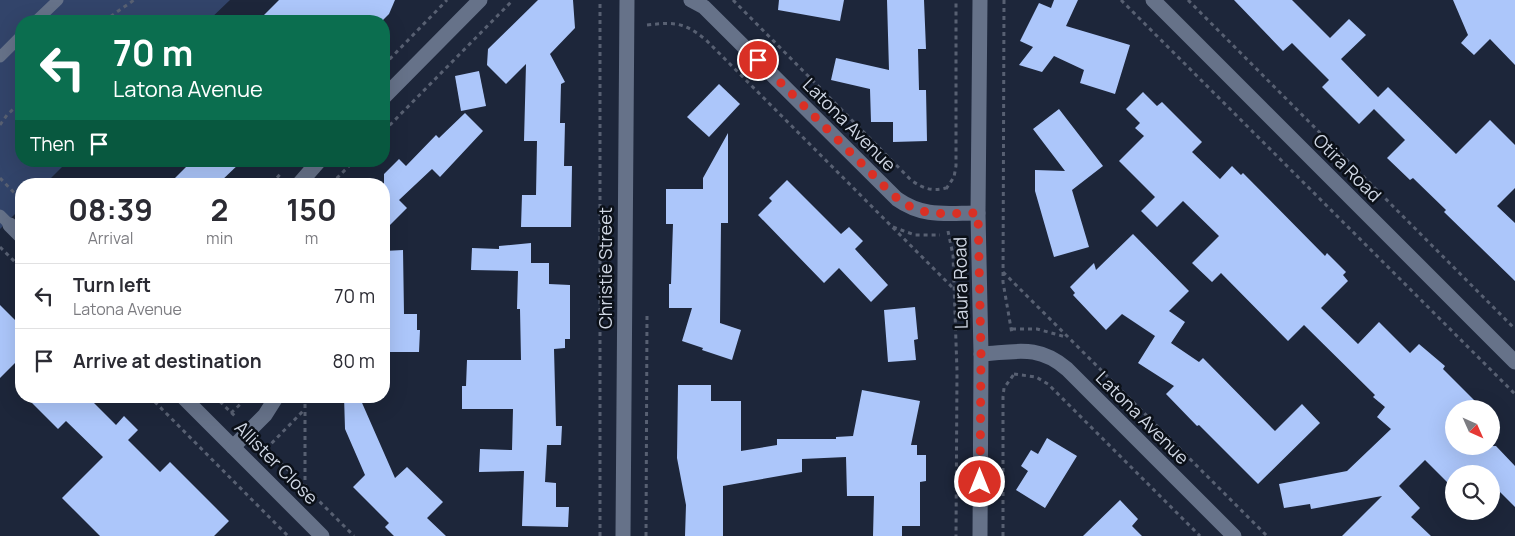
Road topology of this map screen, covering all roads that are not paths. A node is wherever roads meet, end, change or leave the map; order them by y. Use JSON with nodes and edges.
{"nodes":[{"id":1,"x":58,"y":0,"type":"edge"},
{"id":2,"x":480,"y":0,"type":"edge"},
{"id":3,"x":627,"y":0,"type":"edge"},
{"id":4,"x":691,"y":0,"type":"edge"},
{"id":5,"x":980,"y":0,"type":"edge"},
{"id":6,"x":1153,"y":0,"type":"edge"},
{"id":7,"x":42,"y":15,"type":"edge"},
{"id":8,"x":15,"y":42,"type":"edge"},
{"id":9,"x":0,"y":57,"type":"edge"},
{"id":10,"x":390,"y":91,"type":"edge"},
{"id":11,"x":315,"y":167,"type":"edge"},
{"id":12,"x":304,"y":178,"type":"edge"},
{"id":13,"x":978,"y":213,"type":"junction"},
{"id":14,"x":5,"y":220,"type":"edge"},
{"id":15,"x":15,"y":230,"type":"edge"},
{"id":16,"x":981,"y":354,"type":"junction"},
{"id":17,"x":1515,"y":362,"type":"edge"},
{"id":18,"x":189,"y":403,"type":"edge"},
{"id":19,"x":274,"y":403,"type":"edge"},
{"id":20,"x":233,"y":447,"type":"junction"},
{"id":21,"x":322,"y":536,"type":"edge"},
{"id":22,"x":624,"y":536,"type":"edge"},
{"id":23,"x":980,"y":536,"type":"edge"},
{"id":24,"x":1234,"y":536,"type":"edge"}],
"edges":[{"from":1,"to":7,"type":"lane"},
{"from":2,"to":10,"type":"street"},
{"from":3,"to":22,"type":"street","name":"Christie Street"},
{"from":4,"to":13,"type":"street","name":"Latona Avenue"},
{"from":5,"to":13,"type":"street","name":"Laura Road"},
{"from":6,"to":17,"type":"street","name":"Otira Road"},
{"from":8,"to":9,"type":"lane"},
{"from":11,"to":12,"type":"street"},
{"from":13,"to":16,"type":"street","name":"Laura Road"},
{"from":14,"to":15,"type":"street"},
{"from":16,"to":23,"type":"street","name":"Laura Road"},
{"from":16,"to":24,"type":"street","name":"Latona Avenue"},
{"from":18,"to":20,"type":"street","name":"Allister Close"},
{"from":19,"to":20,"type":"street"},
{"from":20,"to":21,"type":"street","name":"Allister Close"}]}
